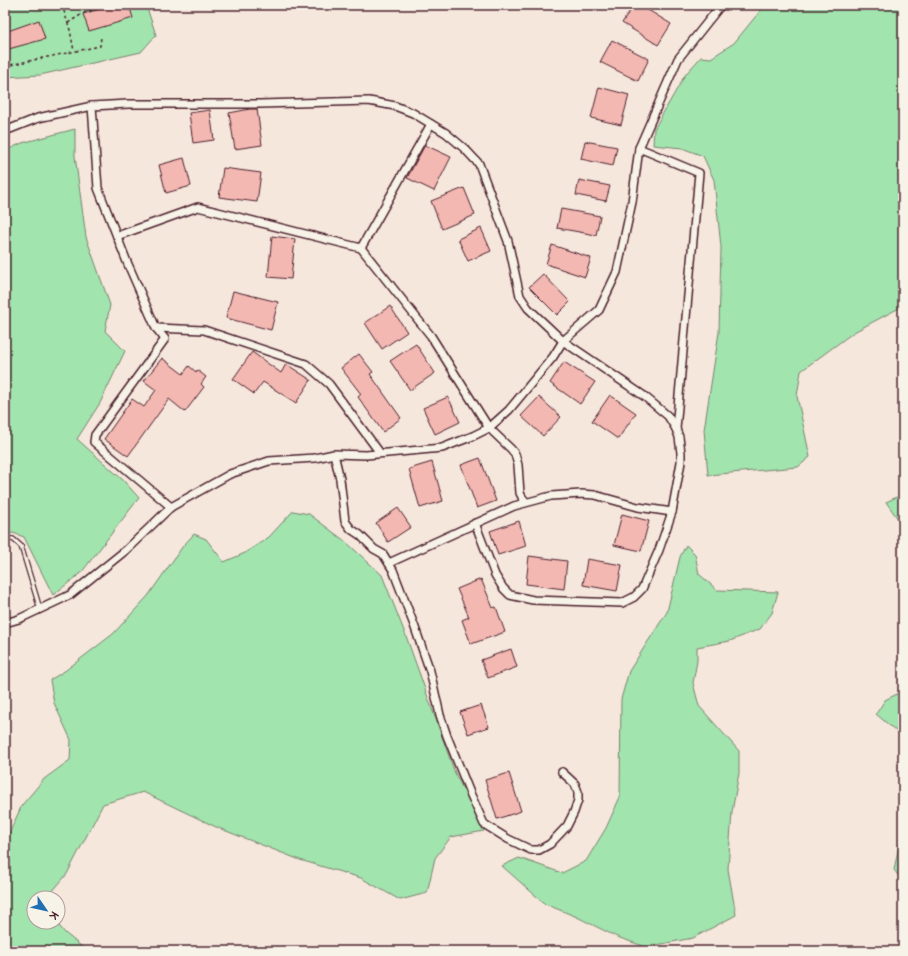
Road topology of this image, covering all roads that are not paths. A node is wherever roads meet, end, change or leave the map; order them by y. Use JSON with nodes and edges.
{"nodes":[{"id":1,"x":721,"y":5,"type":"edge"},
{"id":2,"x":92,"y":106,"type":"junction"},
{"id":3,"x":431,"y":124,"type":"junction"},
{"id":4,"x":5,"y":131,"type":"edge"},
{"id":5,"x":639,"y":148,"type":"junction"},
{"id":6,"x":117,"y":236,"type":"junction"},
{"id":7,"x":361,"y":248,"type":"junction"},
{"id":8,"x":156,"y":328,"type":"junction"},
{"id":9,"x":563,"y":341,"type":"junction"},
{"id":10,"x":489,"y":428,"type":"junction"},
{"id":11,"x":676,"y":429,"type":"junction"},
{"id":12,"x":334,"y":454,"type":"junction"},
{"id":13,"x":380,"y":454,"type":"junction"},
{"id":14,"x":526,"y":502,"type":"junction"},
{"id":15,"x":172,"y":507,"type":"junction"},
{"id":16,"x":672,"y":512,"type":"junction"},
{"id":17,"x":475,"y":523,"type":"junction"},
{"id":18,"x":5,"y":538,"type":"edge"},
{"id":19,"x":389,"y":563,"type":"junction"},
{"id":20,"x":40,"y":609,"type":"junction"},
{"id":21,"x":5,"y":623,"type":"edge"},
{"id":22,"x":562,"y":772,"type":"dead end"}],
"edges":[{"from":1,"to":5,"type":"street"},
{"from":2,"to":3,"type":"street"},
{"from":2,"to":4,"type":"street"},
{"from":2,"to":6,"type":"street"},
{"from":3,"to":7,"type":"street"},
{"from":3,"to":9,"type":"street"},
{"from":5,"to":9,"type":"street"},
{"from":5,"to":11,"type":"street"},
{"from":6,"to":7,"type":"street"},
{"from":6,"to":8,"type":"street"},
{"from":7,"to":10,"type":"street"},
{"from":8,"to":13,"type":"street"},
{"from":8,"to":15,"type":"street"},
{"from":9,"to":10,"type":"street"},
{"from":9,"to":11,"type":"street"},
{"from":10,"to":13,"type":"street"},
{"from":10,"to":14,"type":"street"},
{"from":11,"to":16,"type":"street"},
{"from":12,"to":13,"type":"street"},
{"from":12,"to":15,"type":"street"},
{"from":12,"to":19,"type":"street"},
{"from":14,"to":16,"type":"street"},
{"from":14,"to":17,"type":"street"},
{"from":15,"to":20,"type":"street"},
{"from":16,"to":17,"type":"street"},
{"from":17,"to":19,"type":"street"},
{"from":18,"to":20,"type":"lane"},
{"from":19,"to":22,"type":"street"},
{"from":20,"to":21,"type":"street"}]}
